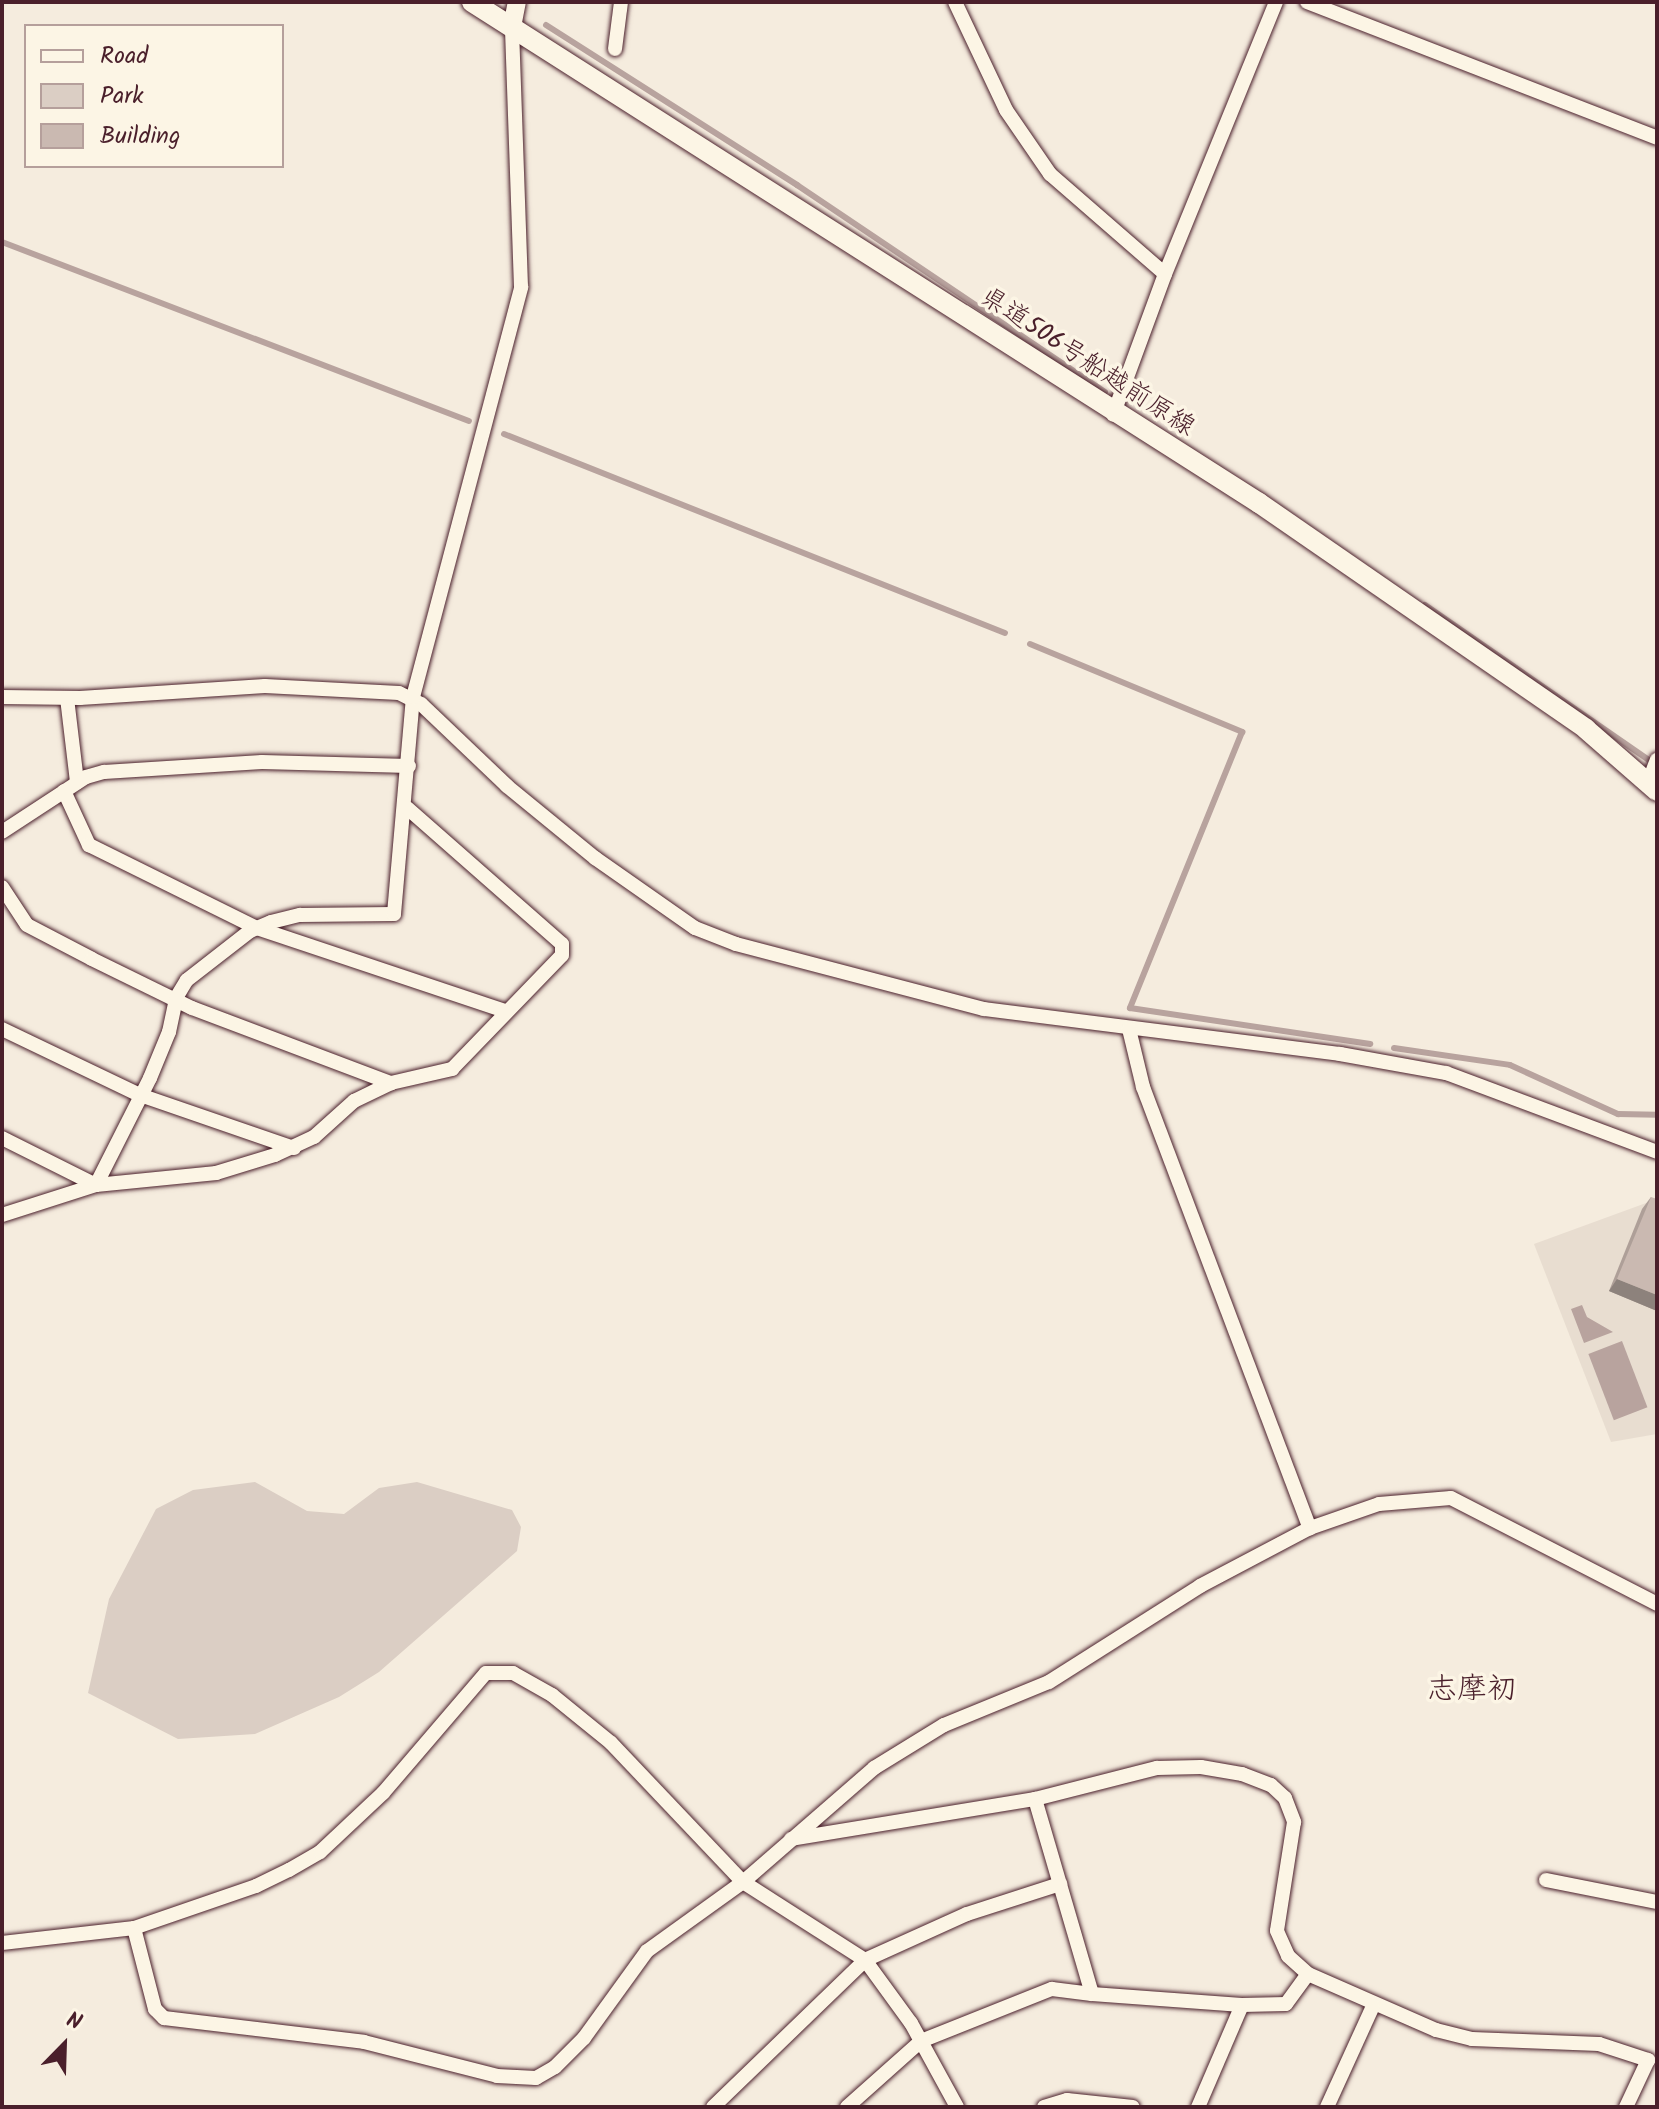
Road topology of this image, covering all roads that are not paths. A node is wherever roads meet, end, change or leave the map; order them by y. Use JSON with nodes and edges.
{"nodes":[{"id":1,"x":472,"y":2,"type":"edge"},
{"id":2,"x":517,"y":2,"type":"edge"},
{"id":3,"x":621,"y":2,"type":"edge"},
{"id":4,"x":955,"y":2,"type":"edge"},
{"id":5,"x":1276,"y":2,"type":"edge"},
{"id":6,"x":1307,"y":2,"type":"edge"},
{"id":7,"x":512,"y":27,"type":"junction"},
{"id":8,"x":615,"y":49,"type":"dead end"},
{"id":9,"x":1657,"y":138,"type":"edge"},
{"id":10,"x":1165,"y":274,"type":"junction"},
{"id":11,"x":1113,"y":415,"type":"junction"},
{"id":12,"x":2,"y":697,"type":"edge"},
{"id":13,"x":413,"y":697,"type":"junction"},
{"id":14,"x":67,"y":698,"type":"junction"},
{"id":15,"x":1657,"y":760,"type":"edge"},
{"id":16,"x":409,"y":766,"type":"junction"},
{"id":17,"x":77,"y":782,"type":"junction"},
{"id":18,"x":1652,"y":787,"type":"edge"},
{"id":19,"x":64,"y":791,"type":"junction"},
{"id":20,"x":407,"y":808,"type":"junction"},
{"id":21,"x":2,"y":832,"type":"edge"},
{"id":22,"x":2,"y":887,"type":"edge"},
{"id":23,"x":257,"y":928,"type":"junction"},
{"id":24,"x":176,"y":998,"type":"junction"},
{"id":25,"x":505,"y":1011,"type":"junction"},
{"id":26,"x":2,"y":1029,"type":"edge"},
{"id":27,"x":1129,"y":1029,"type":"junction"},
{"id":28,"x":391,"y":1083,"type":"junction"},
{"id":29,"x":140,"y":1095,"type":"junction"},
{"id":30,"x":2,"y":1138,"type":"edge"},
{"id":31,"x":294,"y":1148,"type":"junction"},
{"id":32,"x":1657,"y":1152,"type":"edge"},
{"id":33,"x":96,"y":1185,"type":"junction"},
{"id":34,"x":2,"y":1215,"type":"edge"},
{"id":35,"x":1310,"y":1528,"type":"junction"},
{"id":36,"x":1657,"y":1604,"type":"edge"},
{"id":37,"x":1035,"y":1799,"type":"junction"},
{"id":38,"x":791,"y":1839,"type":"junction"},
{"id":39,"x":1546,"y":1880,"type":"dead end"},
{"id":40,"x":743,"y":1882,"type":"junction"},
{"id":41,"x":1060,"y":1884,"type":"junction"},
{"id":42,"x":1657,"y":1902,"type":"edge"},
{"id":43,"x":134,"y":1928,"type":"junction"},
{"id":44,"x":2,"y":1943,"type":"edge"},
{"id":45,"x":865,"y":1960,"type":"junction"},
{"id":46,"x":1308,"y":1974,"type":"junction"},
{"id":47,"x":1092,"y":1994,"type":"junction"},
{"id":48,"x":1242,"y":2005,"type":"junction"},
{"id":49,"x":1373,"y":2006,"type":"junction"},
{"id":50,"x":921,"y":2041,"type":"junction"},
{"id":51,"x":1652,"y":2062,"type":"edge"},
{"id":52,"x":713,"y":2107,"type":"edge"},
{"id":53,"x":847,"y":2107,"type":"edge"},
{"id":54,"x":957,"y":2107,"type":"edge"},
{"id":55,"x":1044,"y":2107,"type":"edge"},
{"id":56,"x":1133,"y":2107,"type":"edge"},
{"id":57,"x":1198,"y":2107,"type":"edge"},
{"id":58,"x":1327,"y":2107,"type":"edge"},
{"id":59,"x":1626,"y":2107,"type":"edge"}],
"edges":[{"from":1,"to":7,"type":"main road","name":"県道506号船越前原線"},
{"from":2,"to":7,"type":"street"},
{"from":3,"to":8,"type":"street"},
{"from":4,"to":10,"type":"street"},
{"from":5,"to":10,"type":"street"},
{"from":6,"to":9,"type":"street"},
{"from":7,"to":11,"type":"main road","name":"県道506号船越前原線"},
{"from":7,"to":13,"type":"street"},
{"from":10,"to":11,"type":"street"},
{"from":11,"to":18,"type":"main road","name":"県道506号船越前原線"},
{"from":12,"to":14,"type":"street"},
{"from":13,"to":14,"type":"street"},
{"from":13,"to":16,"type":"street"},
{"from":13,"to":27,"type":"street"},
{"from":14,"to":17,"type":"street"},
{"from":15,"to":18,"type":"street"},
{"from":16,"to":17,"type":"street"},
{"from":16,"to":20,"type":"street"},
{"from":17,"to":19,"type":"street"},
{"from":19,"to":21,"type":"street"},
{"from":19,"to":23,"type":"street"},
{"from":20,"to":23,"type":"street"},
{"from":20,"to":25,"type":"street"},
{"from":22,"to":24,"type":"street"},
{"from":23,"to":24,"type":"street"},
{"from":23,"to":25,"type":"street"},
{"from":24,"to":28,"type":"street"},
{"from":24,"to":29,"type":"street"},
{"from":25,"to":28,"type":"street"},
{"from":26,"to":29,"type":"street"},
{"from":27,"to":32,"type":"street"},
{"from":27,"to":35,"type":"street"},
{"from":28,"to":31,"type":"street"},
{"from":29,"to":31,"type":"street"},
{"from":29,"to":33,"type":"street"},
{"from":30,"to":33,"type":"street"},
{"from":31,"to":33,"type":"street"},
{"from":33,"to":34,"type":"street"},
{"from":35,"to":36,"type":"street"},
{"from":35,"to":38,"type":"street"},
{"from":37,"to":38,"type":"street"},
{"from":37,"to":41,"type":"street"},
{"from":37,"to":46,"type":"street"},
{"from":38,"to":40,"type":"street"},
{"from":39,"to":42,"type":"street"},
{"from":40,"to":43,"type":"street"},
{"from":40,"to":43,"type":"street"},
{"from":40,"to":45,"type":"street"},
{"from":41,"to":45,"type":"street"},
{"from":41,"to":47,"type":"street"},
{"from":43,"to":44,"type":"street"},
{"from":45,"to":50,"type":"street"},
{"from":45,"to":52,"type":"street"},
{"from":46,"to":48,"type":"street"},
{"from":46,"to":49,"type":"street"},
{"from":47,"to":48,"type":"street"},
{"from":47,"to":50,"type":"street"},
{"from":48,"to":57,"type":"street"},
{"from":49,"to":51,"type":"street"},
{"from":49,"to":58,"type":"street"},
{"from":50,"to":53,"type":"street"},
{"from":50,"to":54,"type":"street"},
{"from":51,"to":59,"type":"street"},
{"from":55,"to":56,"type":"street"}]}
